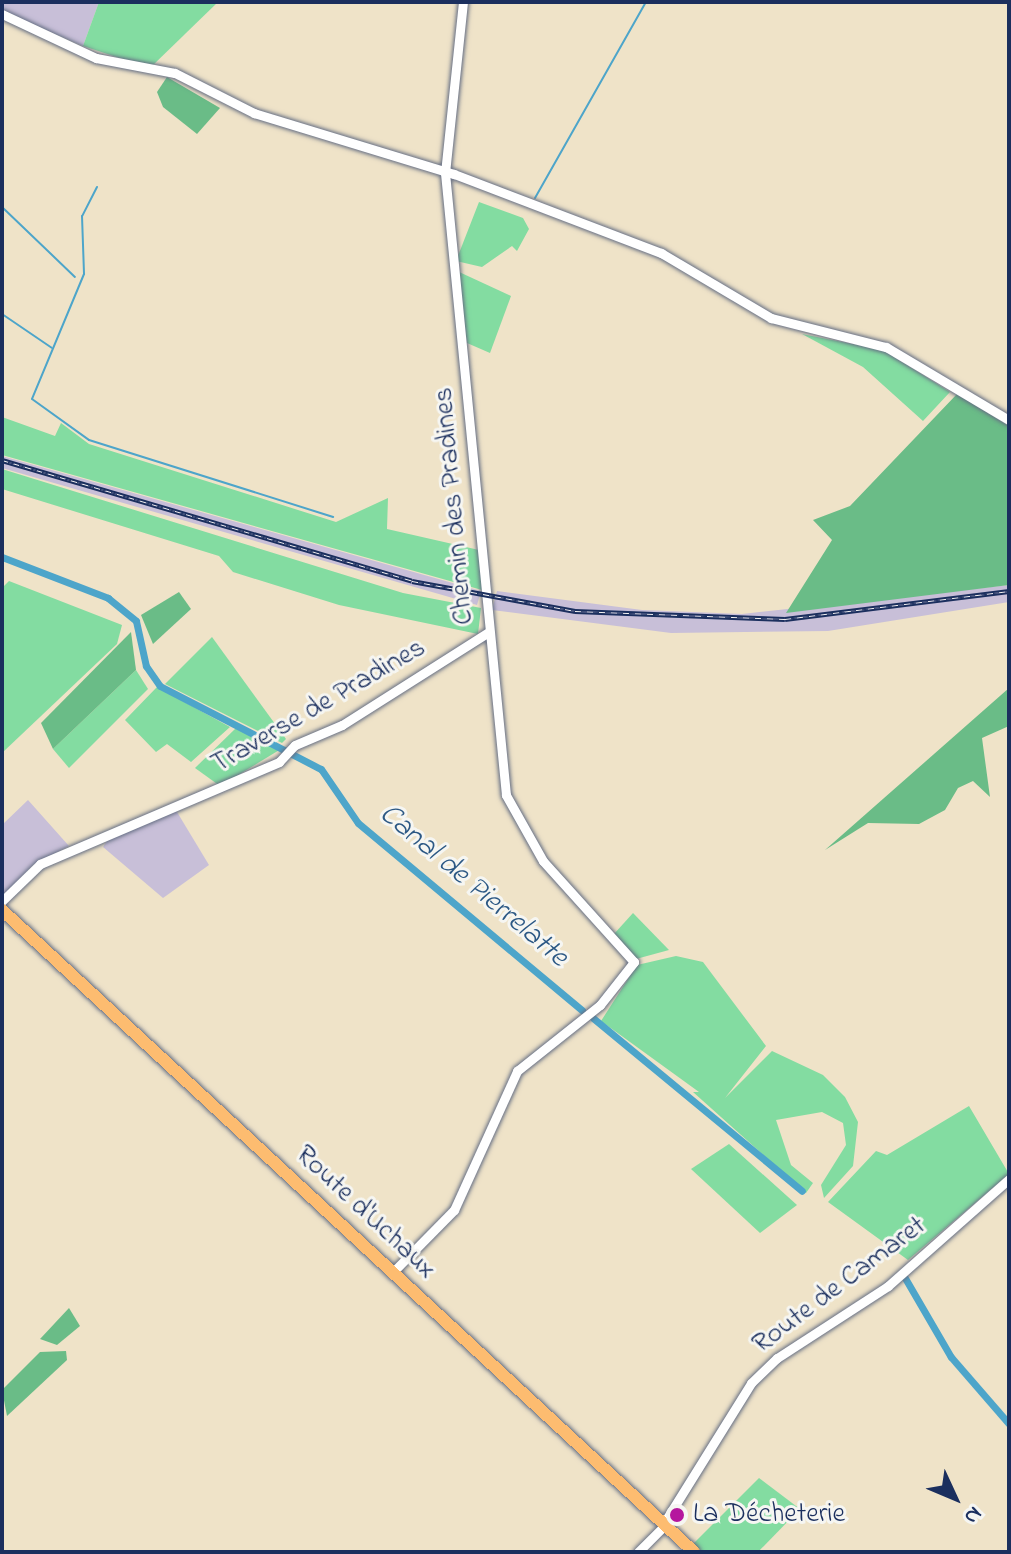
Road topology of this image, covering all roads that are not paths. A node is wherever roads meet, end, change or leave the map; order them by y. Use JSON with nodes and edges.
{"nodes":[{"id":1,"x":463,"y":2,"type":"edge"},
{"id":2,"x":2,"y":14,"type":"edge"},
{"id":3,"x":445,"y":173,"type":"junction"},
{"id":4,"x":1009,"y":420,"type":"edge"},
{"id":5,"x":487,"y":633,"type":"junction"},
{"id":6,"x":2,"y":901,"type":"edge"},
{"id":7,"x":2,"y":910,"type":"edge"},
{"id":8,"x":1009,"y":1179,"type":"edge"},
{"id":9,"x":393,"y":1272,"type":"junction"},
{"id":10,"x":664,"y":1524,"type":"junction"},
{"id":11,"x":638,"y":1552,"type":"edge"},
{"id":12,"x":694,"y":1552,"type":"edge"}],
"edges":[{"from":1,"to":3,"type":"street","name":"Chemin des Pradines"},
{"from":2,"to":3,"type":"street"},
{"from":3,"to":4,"type":"street"},
{"from":3,"to":5,"type":"street","name":"Chemin des Pradines"},
{"from":5,"to":6,"type":"street","name":"Traverse de Pradines"},
{"from":5,"to":9,"type":"street","name":"Chemin des Pradines"},
{"from":7,"to":9,"type":"main road","name":"Route d'Uchaux"},
{"from":8,"to":10,"type":"street","name":"Route de Camaret"},
{"from":9,"to":10,"type":"main road","name":"Route d'Uchaux"},
{"from":10,"to":11,"type":"street","name":"Route de Camaret"},
{"from":10,"to":12,"type":"main road","name":"Route d'Uchaux"}]}
